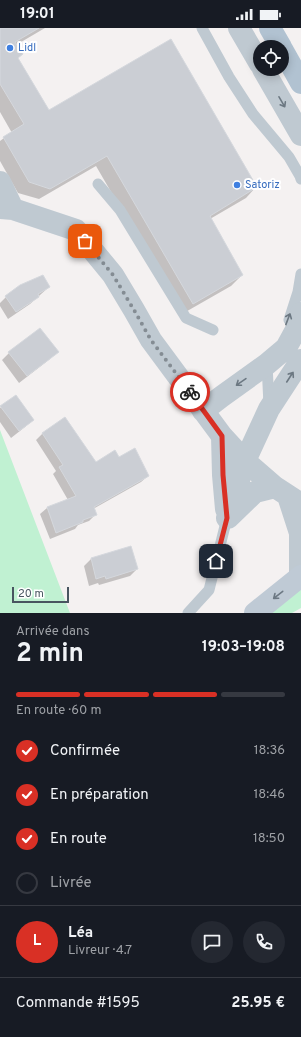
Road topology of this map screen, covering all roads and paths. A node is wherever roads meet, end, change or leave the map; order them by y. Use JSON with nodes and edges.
{"nodes":[{"id":1,"x":202,"y":28,"type":"edge"},
{"id":2,"x":239,"y":28,"type":"edge"},
{"id":3,"x":270,"y":28,"type":"edge"},
{"id":4,"x":277,"y":40,"type":"edge"},
{"id":5,"x":253,"y":52,"type":"edge"},
{"id":6,"x":289,"y":62,"type":"edge"},
{"id":7,"x":267,"y":76,"type":"edge"},
{"id":8,"x":301,"y":83,"type":"edge"},
{"id":9,"x":301,"y":135,"type":"edge"},
{"id":10,"x":301,"y":179,"type":"edge"},
{"id":11,"x":0,"y":182,"type":"edge"},
{"id":12,"x":98,"y":184,"type":"dead end"},
{"id":13,"x":6,"y":208,"type":"edge"},
{"id":14,"x":301,"y":274,"type":"edge"},
{"id":15,"x":301,"y":313,"type":"edge"},
{"id":16,"x":213,"y":330,"type":"dead end"},
{"id":17,"x":301,"y":360,"type":"edge"},
{"id":18,"x":268,"y":364,"type":"junction"},
{"id":19,"x":269,"y":409,"type":"junction"},
{"id":20,"x":203,"y":411,"type":"junction"},
{"id":21,"x":222,"y":436,"type":"junction"},
{"id":22,"x":245,"y":461,"type":"junction"},
{"id":23,"x":288,"y":496,"type":"edge"},
{"id":24,"x":227,"y":518,"type":"junction"},
{"id":25,"x":300,"y":577,"type":"edge"},
{"id":26,"x":188,"y":613,"type":"edge"},
{"id":27,"x":255,"y":613,"type":"edge"}],
"edges":[{"from":1,"to":10,"type":"lane"},
{"from":2,"to":5,"type":"street"},
{"from":3,"to":4,"type":"main road"},
{"from":6,"to":8,"type":"main road"},
{"from":7,"to":9,"type":"street","one_way":true},
{"from":11,"to":13,"type":"street"},
{"from":12,"to":16,"type":"lane"},
{"from":13,"to":20,"type":"street"},
{"from":18,"to":14,"type":"lane","one_way":true},
{"from":15,"to":18,"type":"street"},
{"from":19,"to":17,"type":"street","one_way":true},
{"from":18,"to":19,"type":"lane"},
{"from":18,"to":20,"type":"street","one_way":true},
{"from":19,"to":22,"type":"street"},
{"from":20,"to":21,"type":"street"},
{"from":21,"to":22,"type":"street"},
{"from":21,"to":24,"type":"street"},
{"from":22,"to":23,"type":"street"},
{"from":22,"to":24,"type":"street"},
{"from":23,"to":24,"type":"street"},
{"from":23,"to":25,"type":"street"},
{"from":24,"to":26,"type":"lane"},
{"from":25,"to":27,"type":"main road","one_way":true}]}
